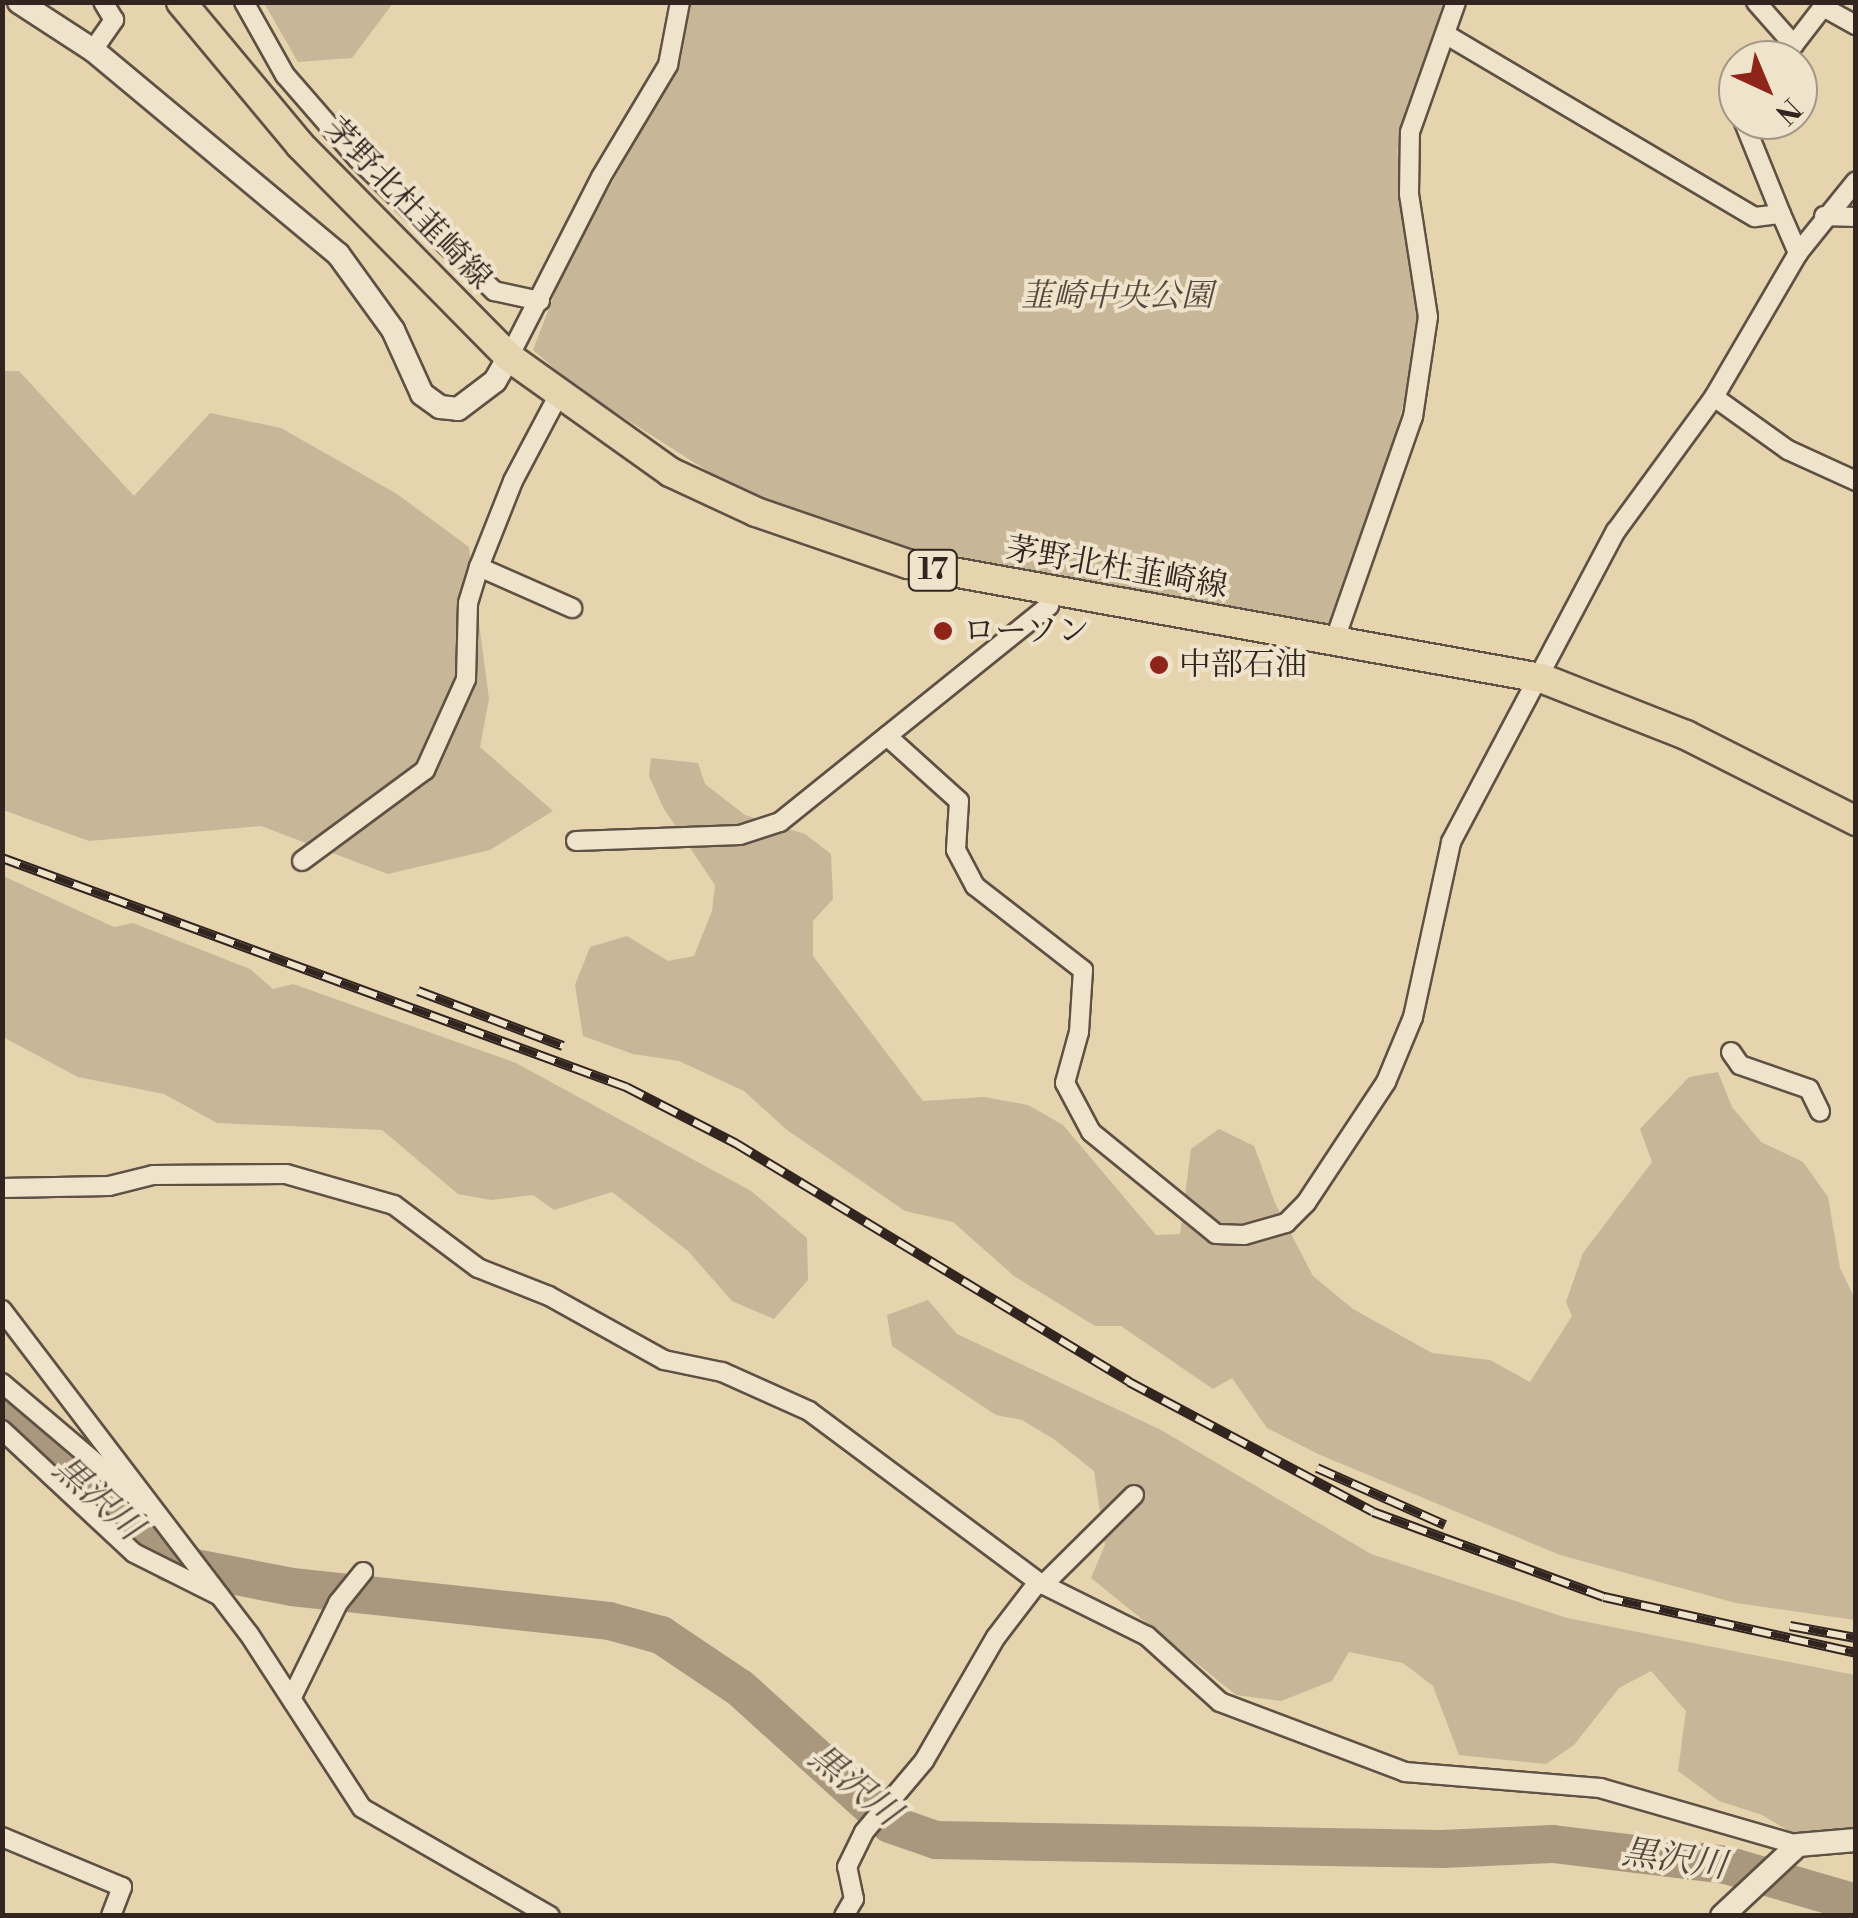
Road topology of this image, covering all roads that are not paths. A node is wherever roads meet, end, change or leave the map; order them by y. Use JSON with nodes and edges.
{"nodes":[{"id":1,"x":19,"y":2,"type":"edge"},
{"id":2,"x":103,"y":2,"type":"edge"},
{"id":3,"x":181,"y":2,"type":"edge"},
{"id":4,"x":244,"y":2,"type":"edge"},
{"id":5,"x":680,"y":2,"type":"edge"},
{"id":6,"x":1456,"y":2,"type":"edge"},
{"id":7,"x":1756,"y":2,"type":"edge"},
{"id":8,"x":1856,"y":25,"type":"edge"},
{"id":9,"x":1445,"y":34,"type":"junction"},
{"id":10,"x":1780,"y":40,"type":"edge"},
{"id":11,"x":1798,"y":40,"type":"edge"},
{"id":12,"x":93,"y":50,"type":"junction"},
{"id":13,"x":1751,"y":140,"type":"edge"},
{"id":14,"x":1856,"y":181,"type":"edge"},
{"id":15,"x":1780,"y":214,"type":"junction"},
{"id":16,"x":1824,"y":216,"type":"junction"},
{"id":17,"x":1856,"y":218,"type":"edge"},
{"id":18,"x":1798,"y":253,"type":"junction"},
{"id":19,"x":540,"y":302,"type":"junction"},
{"id":20,"x":509,"y":358,"type":"junction"},
{"id":21,"x":558,"y":396,"type":"junction"},
{"id":22,"x":1714,"y":397,"type":"junction"},
{"id":23,"x":1856,"y":481,"type":"edge"},
{"id":24,"x":479,"y":568,"type":"junction"},
{"id":25,"x":1052,"y":592,"type":"junction"},
{"id":26,"x":572,"y":608,"type":"dead end"},
{"id":27,"x":1334,"y":642,"type":"junction"},
{"id":28,"x":1541,"y":678,"type":"junction"},
{"id":29,"x":887,"y":736,"type":"junction"},
{"id":30,"x":1856,"y":822,"type":"edge"},
{"id":31,"x":576,"y":841,"type":"dead end"},
{"id":32,"x":302,"y":861,"type":"dead end"},
{"id":33,"x":1731,"y":1052,"type":"dead end"},
{"id":34,"x":1820,"y":1112,"type":"dead end"},
{"id":35,"x":2,"y":1188,"type":"edge"},
{"id":36,"x":2,"y":1310,"type":"edge"},
{"id":37,"x":2,"y":1383,"type":"edge"},
{"id":38,"x":2,"y":1430,"type":"edge"},
{"id":39,"x":1134,"y":1495,"type":"dead end"},
{"id":40,"x":155,"y":1510,"type":"junction"},
{"id":41,"x":358,"y":1577,"type":"dead end"},
{"id":42,"x":1041,"y":1584,"type":"junction"},
{"id":43,"x":217,"y":1592,"type":"junction"},
{"id":44,"x":292,"y":1697,"type":"junction"},
{"id":45,"x":2,"y":1836,"type":"edge"},
{"id":46,"x":1856,"y":1840,"type":"edge"},
{"id":47,"x":1798,"y":1845,"type":"junction"},
{"id":48,"x":111,"y":1916,"type":"edge"},
{"id":49,"x":550,"y":1916,"type":"edge"},
{"id":50,"x":844,"y":1916,"type":"edge"},
{"id":51,"x":1722,"y":1916,"type":"edge"}],
"edges":[{"from":1,"to":12,"type":"street"},
{"from":2,"to":12,"type":"street"},
{"from":3,"to":20,"type":"main road","name":"茅野北杜韮崎線","number":"17"},
{"from":4,"to":19,"type":"street"},
{"from":5,"to":19,"type":"street"},
{"from":6,"to":9,"type":"street"},
{"from":7,"to":10,"type":"street"},
{"from":8,"to":11,"type":"street"},
{"from":9,"to":15,"type":"street"},
{"from":9,"to":27,"type":"street"},
{"from":12,"to":20,"type":"street"},
{"from":13,"to":15,"type":"street"},
{"from":14,"to":16,"type":"street"},
{"from":15,"to":18,"type":"street"},
{"from":16,"to":17,"type":"street"},
{"from":16,"to":18,"type":"street"},
{"from":18,"to":22,"type":"street"},
{"from":19,"to":20,"type":"street"},
{"from":20,"to":21,"type":"main road","name":"茅野北杜韮崎線","number":"17"},
{"from":21,"to":24,"type":"street"},
{"from":21,"to":25,"type":"main road","name":"茅野北杜韮崎線","number":"17"},
{"from":22,"to":23,"type":"street"},
{"from":22,"to":28,"type":"street"},
{"from":24,"to":26,"type":"street"},
{"from":24,"to":32,"type":"street"},
{"from":25,"to":27,"type":"main road","name":"茅野北杜韮崎線","number":"17"},
{"from":25,"to":29,"type":"street"},
{"from":27,"to":28,"type":"main road","name":"茅野北杜韮崎線","number":"17"},
{"from":28,"to":29,"type":"street"},
{"from":28,"to":30,"type":"main road","name":"茅野北杜韮崎線","number":"17"},
{"from":29,"to":31,"type":"street"},
{"from":33,"to":34,"type":"street"},
{"from":35,"to":42,"type":"street"},
{"from":36,"to":40,"type":"street"},
{"from":37,"to":40,"type":"street"},
{"from":38,"to":43,"type":"street"},
{"from":39,"to":42,"type":"street"},
{"from":40,"to":43,"type":"street"},
{"from":41,"to":44,"type":"street"},
{"from":42,"to":47,"type":"street"},
{"from":42,"to":50,"type":"street"},
{"from":43,"to":44,"type":"street"},
{"from":44,"to":49,"type":"street"},
{"from":45,"to":48,"type":"street"},
{"from":46,"to":47,"type":"street"},
{"from":47,"to":51,"type":"street"}]}
